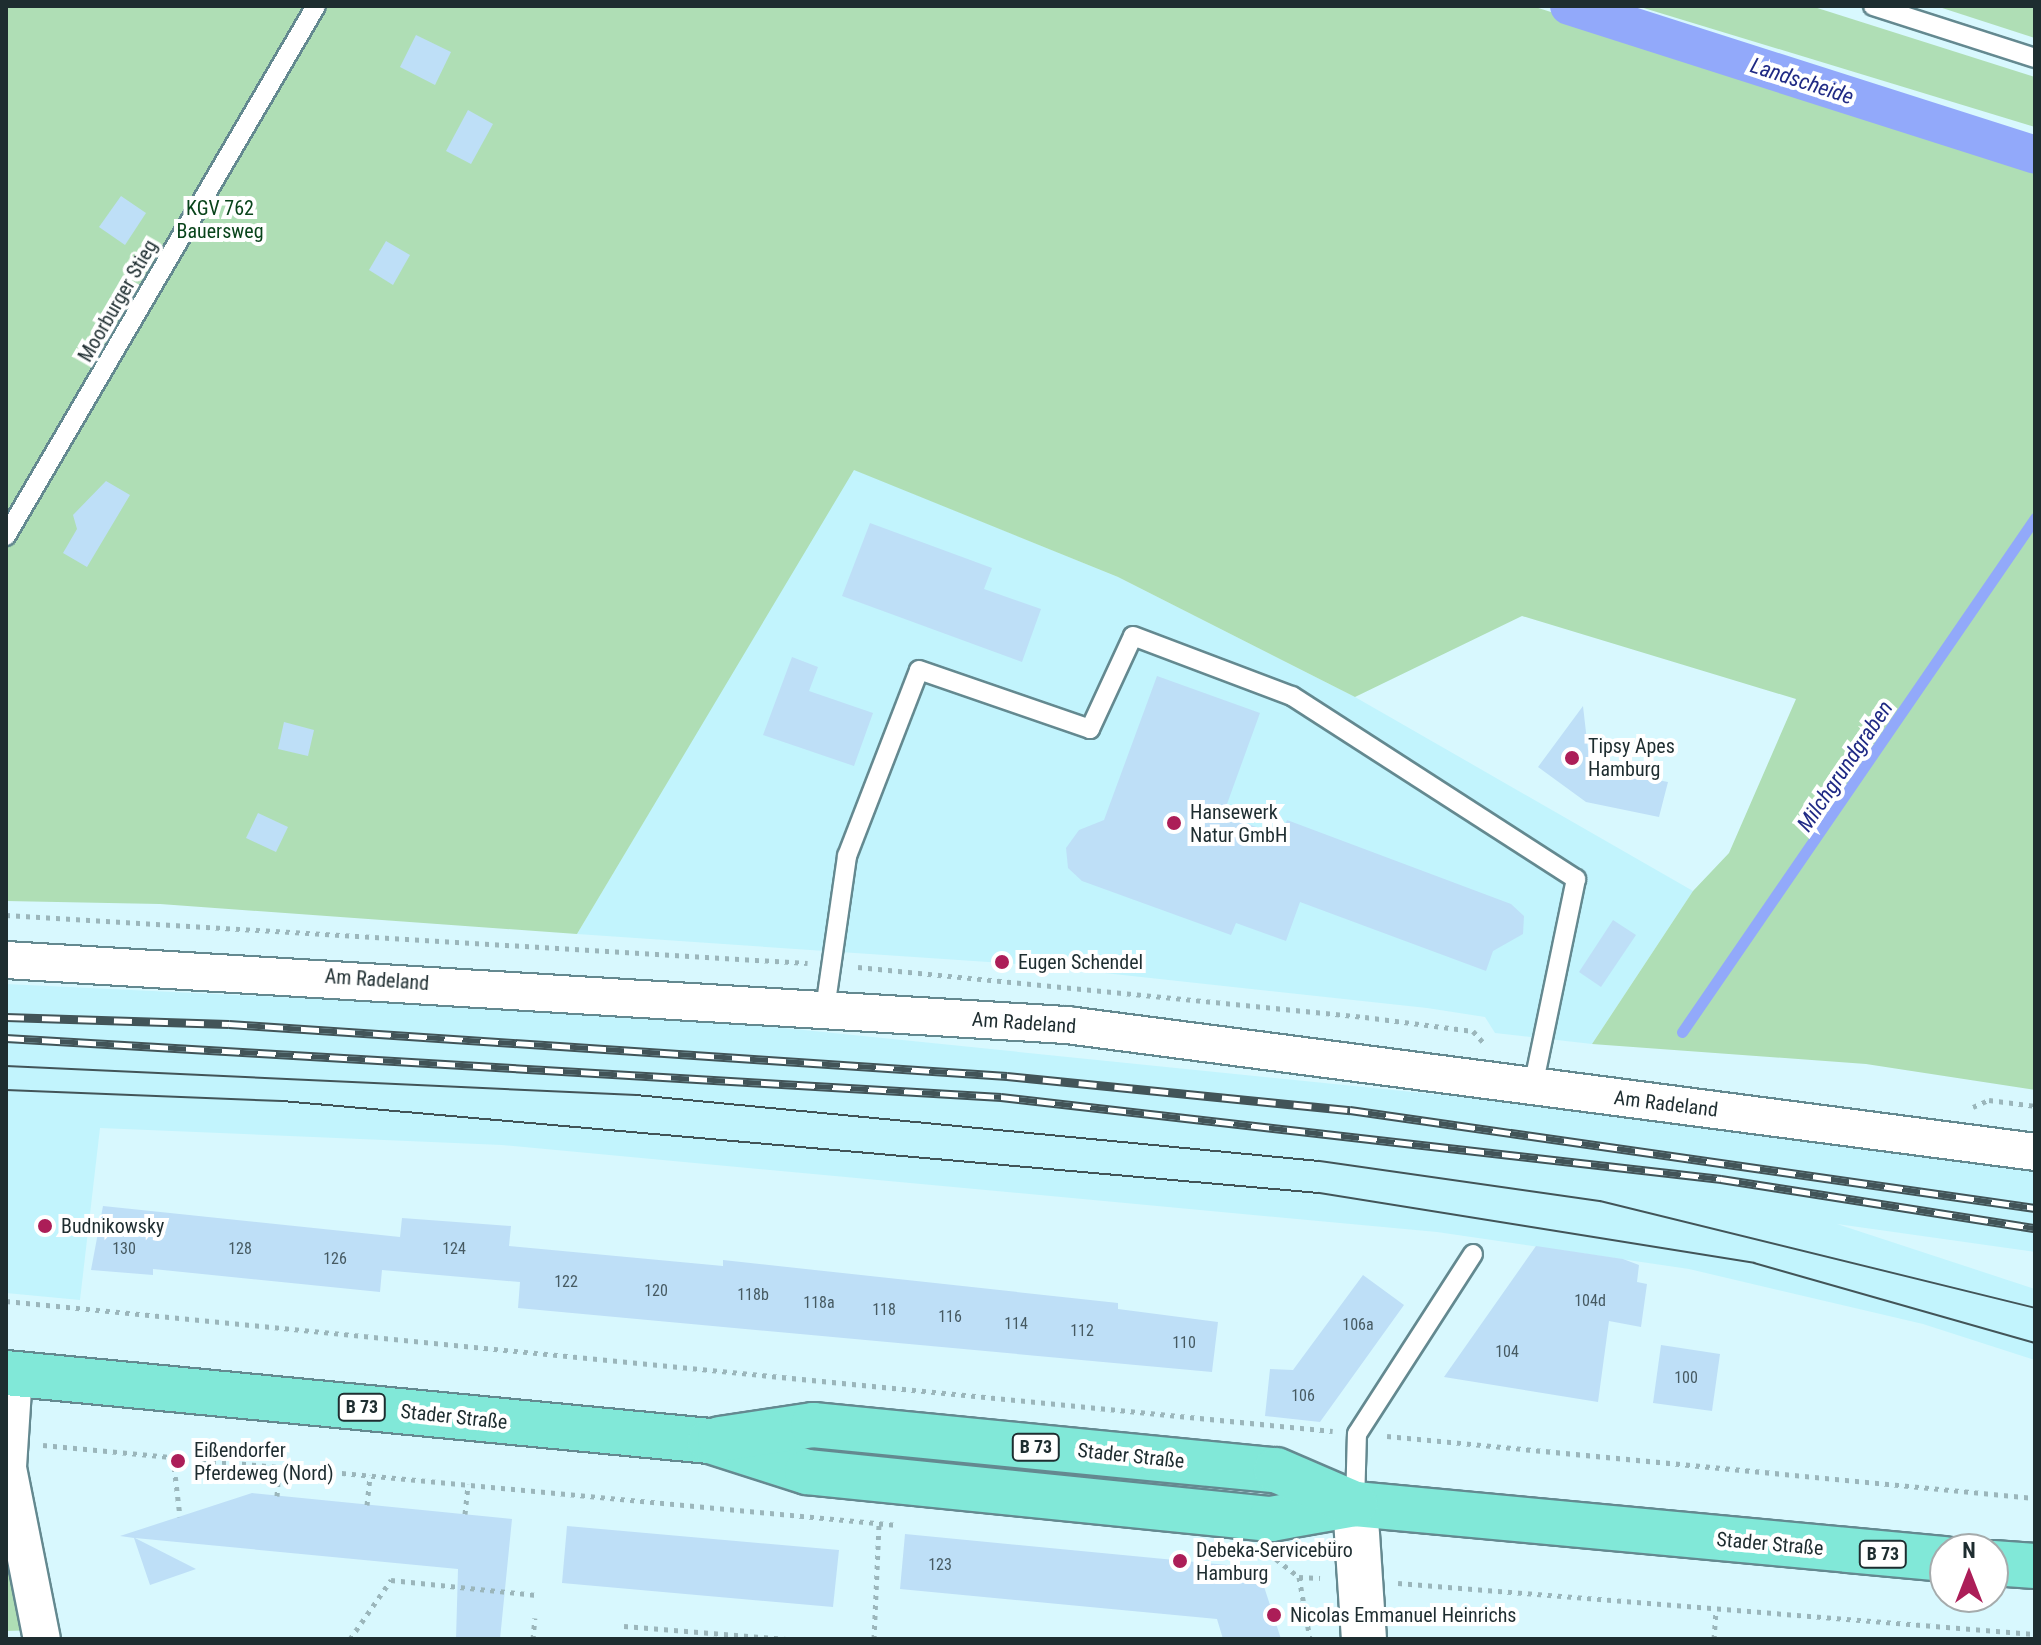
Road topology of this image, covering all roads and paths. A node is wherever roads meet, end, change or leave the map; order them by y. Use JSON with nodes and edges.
{"nodes":[{"id":1,"x":316,"y":6,"type":"edge"},
{"id":2,"x":1873,"y":6,"type":"edge"},
{"id":3,"x":2035,"y":58,"type":"edge"},
{"id":4,"x":6,"y":536,"type":"edge"},
{"id":5,"x":6,"y":960,"type":"edge"},
{"id":6,"x":825,"y":1009,"type":"junction"},
{"id":7,"x":1533,"y":1086,"type":"junction"},
{"id":8,"x":2035,"y":1106,"type":"edge"},
{"id":9,"x":1972,"y":1108,"type":"dead end"},
{"id":10,"x":2035,"y":1152,"type":"edge"},
{"id":11,"x":1473,"y":1254,"type":"dead end"},
{"id":12,"x":6,"y":1301,"type":"edge"},
{"id":13,"x":10,"y":1373,"type":"edge"},
{"id":14,"x":1357,"y":1434,"type":"junction"},
{"id":15,"x":8,"y":1441,"type":"junction"},
{"id":16,"x":173,"y":1457,"type":"junction"},
{"id":17,"x":279,"y":1467,"type":"junction"},
{"id":18,"x":370,"y":1475,"type":"junction"},
{"id":19,"x":468,"y":1484,"type":"junction"},
{"id":20,"x":277,"y":1496,"type":"dead end"},
{"id":21,"x":2035,"y":1498,"type":"edge"},
{"id":22,"x":1355,"y":1504,"type":"junction"},
{"id":23,"x":367,"y":1505,"type":"dead end"},
{"id":24,"x":465,"y":1514,"type":"dead end"},
{"id":25,"x":180,"y":1517,"type":"dead end"},
{"id":26,"x":879,"y":1523,"type":"junction"},
{"id":27,"x":910,"y":1526,"type":"dead end"},
{"id":28,"x":1267,"y":1552,"type":"dead end"},
{"id":29,"x":1929,"y":1558,"type":"edge"},
{"id":30,"x":2009,"y":1564,"type":"edge"},
{"id":31,"x":2035,"y":1566,"type":"edge"},
{"id":32,"x":1299,"y":1577,"type":"junction"},
{"id":33,"x":1359,"y":1579,"type":"junction"},
{"id":34,"x":536,"y":1595,"type":"dead end"},
{"id":35,"x":1716,"y":1612,"type":"junction"},
{"id":36,"x":535,"y":1618,"type":"dead end"},
{"id":37,"x":624,"y":1626,"type":"dead end"},
{"id":38,"x":1991,"y":1631,"type":"junction"},
{"id":39,"x":2035,"y":1634,"type":"edge"},
{"id":40,"x":754,"y":1637,"type":"edge"},
{"id":41,"x":42,"y":1639,"type":"edge"},
{"id":42,"x":350,"y":1639,"type":"edge"},
{"id":43,"x":533,"y":1639,"type":"edge"},
{"id":44,"x":786,"y":1639,"type":"edge"},
{"id":45,"x":874,"y":1639,"type":"edge"},
{"id":46,"x":1310,"y":1639,"type":"edge"},
{"id":47,"x":1364,"y":1639,"type":"edge"},
{"id":48,"x":1714,"y":1639,"type":"edge"},
{"id":49,"x":1742,"y":1639,"type":"edge"},
{"id":50,"x":1757,"y":1639,"type":"edge"},
{"id":51,"x":1991,"y":1639,"type":"edge"}],
"edges":[{"from":1,"to":4,"type":"lane","name":"Moorburger Stieg"},
{"from":2,"to":3,"type":"lane"},
{"from":5,"to":6,"type":"street","name":"Am Radeland"},
{"from":6,"to":7,"type":"street","name":"Am Radeland"},
{"from":6,"to":7,"type":"lane"},
{"from":7,"to":10,"type":"street","name":"Am Radeland"},
{"from":8,"to":9,"type":"path"},
{"from":11,"to":14,"type":"lane"},
{"from":12,"to":14,"type":"path"},
{"from":13,"to":15,"type":"street"},
{"from":13,"to":22,"type":"main road","name":"Stader Straße","number":"B 73"},
{"from":14,"to":21,"type":"path"},
{"from":14,"to":22,"type":"lane"},
{"from":15,"to":16,"type":"path"},
{"from":15,"to":41,"type":"street"},
{"from":16,"to":17,"type":"path"},
{"from":16,"to":25,"type":"path"},
{"from":17,"to":18,"type":"path"},
{"from":17,"to":20,"type":"path"},
{"from":18,"to":19,"type":"path"},
{"from":18,"to":23,"type":"path"},
{"from":19,"to":24,"type":"path"},
{"from":19,"to":26,"type":"path"},
{"from":22,"to":29,"type":"main road","name":"Stader Straße","number":"B 73"},
{"from":22,"to":33,"type":"street"},
{"from":26,"to":27,"type":"path"},
{"from":26,"to":45,"type":"path"},
{"from":28,"to":32,"type":"path"},
{"from":30,"to":31,"type":"main road"},
{"from":32,"to":33,"type":"path"},
{"from":32,"to":46,"type":"path"},
{"from":33,"to":35,"type":"path"},
{"from":33,"to":47,"type":"street"},
{"from":34,"to":42,"type":"path"},
{"from":35,"to":38,"type":"path"},
{"from":35,"to":48,"type":"path"},
{"from":36,"to":43,"type":"path"},
{"from":37,"to":40,"type":"path"},
{"from":38,"to":39,"type":"path"},
{"from":38,"to":51,"type":"path"},
{"from":40,"to":44,"type":"path"},
{"from":49,"to":50,"type":"path"}]}
